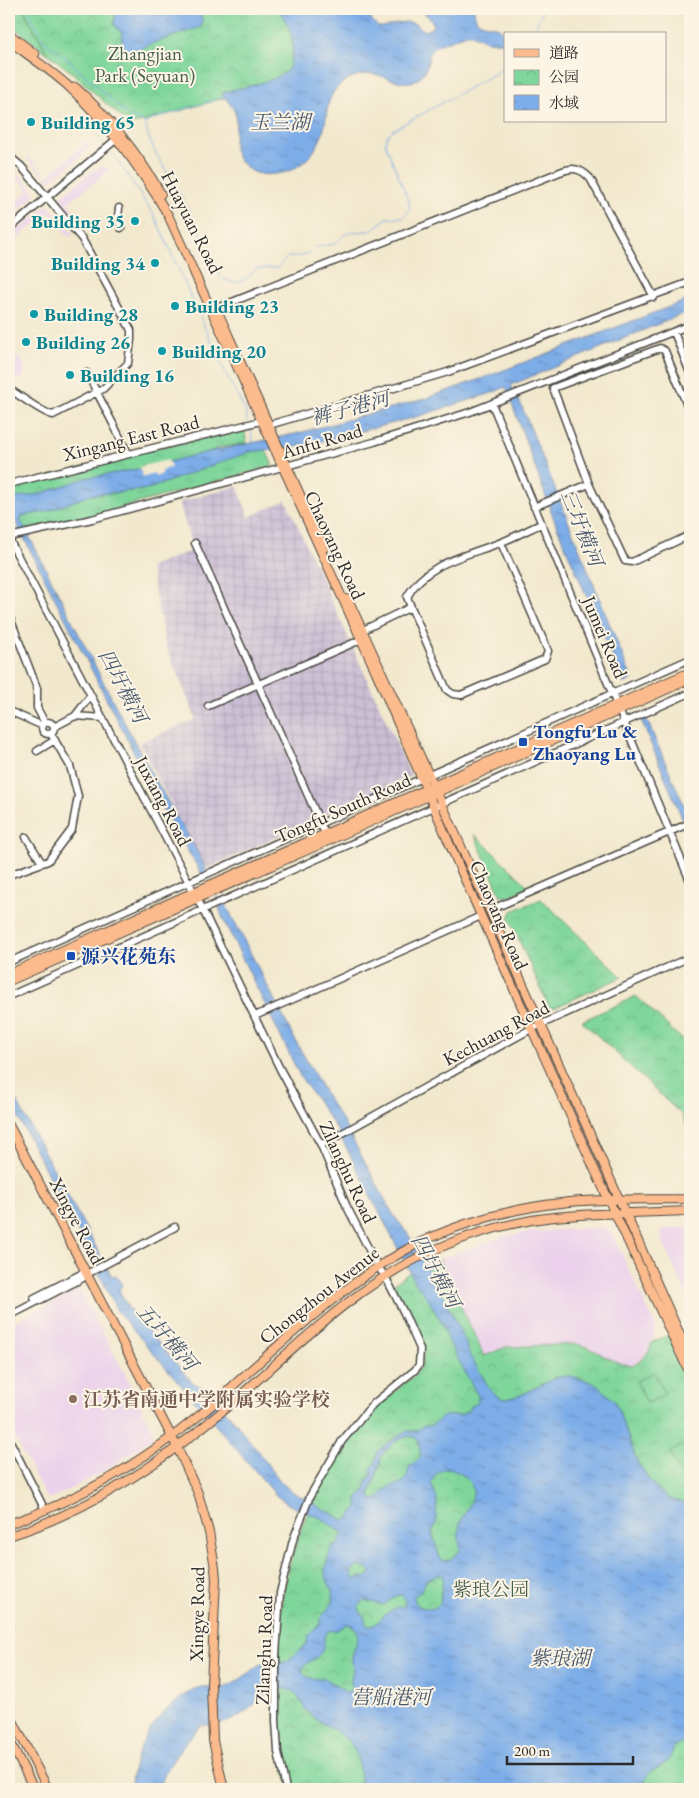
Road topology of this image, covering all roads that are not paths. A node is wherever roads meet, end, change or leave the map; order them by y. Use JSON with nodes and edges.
{"nodes":[{"id":1,"x":9,"y":34,"type":"edge"},
{"id":2,"x":9,"y":41,"type":"edge"},
{"id":3,"x":120,"y":137,"type":"junction"},
{"id":4,"x":9,"y":156,"type":"edge"},
{"id":5,"x":48,"y":197,"type":"junction"},
{"id":6,"x":119,"y":208,"type":"dead end"},
{"id":7,"x":121,"y":228,"type":"dead end"},
{"id":8,"x":9,"y":229,"type":"edge"},
{"id":9,"x":690,"y":282,"type":"edge"},
{"id":10,"x":654,"y":297,"type":"junction"},
{"id":11,"x":214,"y":309,"type":"junction"},
{"id":12,"x":690,"y":326,"type":"edge"},
{"id":13,"x":674,"y":332,"type":"junction"},
{"id":14,"x":87,"y":373,"type":"dead end"},
{"id":15,"x":690,"y":373,"type":"edge"},
{"id":16,"x":9,"y":388,"type":"edge"},
{"id":17,"x":97,"y":392,"type":"junction"},
{"id":18,"x":492,"y":404,"type":"junction"},
{"id":19,"x":690,"y":413,"type":"edge"},
{"id":20,"x":260,"y":421,"type":"junction"},
{"id":21,"x":269,"y":425,"type":"junction"},
{"id":22,"x":270,"y":434,"type":"junction"},
{"id":23,"x":128,"y":453,"type":"junction"},
{"id":24,"x":285,"y":467,"type":"junction"},
{"id":25,"x":9,"y":484,"type":"edge"},
{"id":26,"x":589,"y":484,"type":"junction"},
{"id":27,"x":534,"y":507,"type":"junction"},
{"id":28,"x":541,"y":524,"type":"junction"},
{"id":29,"x":690,"y":535,"type":"edge"},
{"id":30,"x":9,"y":538,"type":"edge"},
{"id":31,"x":501,"y":542,"type":"junction"},
{"id":32,"x":195,"y":543,"type":"dead end"},
{"id":33,"x":411,"y":606,"type":"junction"},
{"id":34,"x":9,"y":615,"type":"edge"},
{"id":35,"x":362,"y":635,"type":"junction"},
{"id":36,"x":690,"y":660,"type":"edge"},
{"id":37,"x":690,"y":672,"type":"edge"},
{"id":38,"x":690,"y":679,"type":"edge"},
{"id":39,"x":257,"y":684,"type":"junction"},
{"id":40,"x":690,"y":693,"type":"edge"},
{"id":41,"x":612,"y":694,"type":"junction"},
{"id":42,"x":91,"y":695,"type":"junction"},
{"id":43,"x":208,"y":706,"type":"dead end"},
{"id":44,"x":618,"y":708,"type":"junction"},
{"id":45,"x":9,"y":711,"type":"edge"},
{"id":46,"x":75,"y":716,"type":"junction"},
{"id":47,"x":103,"y":718,"type":"junction"},
{"id":48,"x":624,"y":722,"type":"junction"},
{"id":49,"x":44,"y":725,"type":"junction"},
{"id":50,"x":53,"y":730,"type":"junction"},
{"id":51,"x":55,"y":740,"type":"junction"},
{"id":52,"x":37,"y":751,"type":"dead end"},
{"id":53,"x":430,"y":776,"type":"junction"},
{"id":54,"x":421,"y":778,"type":"junction"},
{"id":55,"x":435,"y":789,"type":"junction"},
{"id":56,"x":427,"y":792,"type":"junction"},
{"id":57,"x":442,"y":804,"type":"junction"},
{"id":58,"x":434,"y":807,"type":"junction"},
{"id":59,"x":320,"y":823,"type":"junction"},
{"id":60,"x":687,"y":824,"type":"edge"},
{"id":61,"x":670,"y":832,"type":"junction"},
{"id":62,"x":26,"y":838,"type":"dead end"},
{"id":63,"x":326,"y":838,"type":"junction"},
{"id":64,"x":42,"y":863,"type":"junction"},
{"id":65,"x":9,"y":875,"type":"edge"},
{"id":66,"x":690,"y":881,"type":"edge"},
{"id":67,"x":188,"y":882,"type":"junction"},
{"id":68,"x":195,"y":895,"type":"junction"},
{"id":69,"x":203,"y":910,"type":"junction"},
{"id":70,"x":490,"y":910,"type":"junction"},
{"id":71,"x":481,"y":916,"type":"junction"},
{"id":72,"x":690,"y":957,"type":"edge"},
{"id":73,"x":9,"y":962,"type":"edge"},
{"id":74,"x":9,"y":974,"type":"edge"},
{"id":75,"x":9,"y":980,"type":"edge"},
{"id":76,"x":9,"y":996,"type":"edge"},
{"id":77,"x":254,"y":1016,"type":"junction"},
{"id":78,"x":542,"y":1024,"type":"junction"},
{"id":79,"x":532,"y":1028,"type":"junction"},
{"id":80,"x":9,"y":1125,"type":"edge"},
{"id":81,"x":9,"y":1134,"type":"edge"},
{"id":82,"x":321,"y":1145,"type":"junction"},
{"id":83,"x":690,"y":1199,"type":"edge"},
{"id":84,"x":610,"y":1200,"type":"junction"},
{"id":85,"x":620,"y":1200,"type":"junction"},
{"id":86,"x":690,"y":1211,"type":"edge"},
{"id":87,"x":616,"y":1213,"type":"junction"},
{"id":88,"x":626,"y":1213,"type":"junction"},
{"id":89,"x":175,"y":1227,"type":"dead end"},
{"id":90,"x":378,"y":1267,"type":"junction"},
{"id":91,"x":84,"y":1275,"type":"junction"},
{"id":92,"x":385,"y":1276,"type":"junction"},
{"id":93,"x":9,"y":1311,"type":"edge"},
{"id":94,"x":9,"y":1316,"type":"edge"},
{"id":95,"x":690,"y":1357,"type":"edge"},
{"id":96,"x":690,"y":1374,"type":"edge"},
{"id":97,"x":9,"y":1439,"type":"edge"},
{"id":98,"x":170,"y":1439,"type":"junction"},
{"id":99,"x":174,"y":1449,"type":"junction"},
{"id":100,"x":45,"y":1510,"type":"junction"},
{"id":101,"x":9,"y":1524,"type":"edge"},
{"id":102,"x":9,"y":1536,"type":"edge"},
{"id":103,"x":9,"y":1713,"type":"edge"},
{"id":104,"x":210,"y":1727,"type":"junction"},
{"id":105,"x":9,"y":1739,"type":"edge"},
{"id":106,"x":34,"y":1789,"type":"edge"},
{"id":107,"x":48,"y":1789,"type":"edge"},
{"id":108,"x":219,"y":1789,"type":"edge"},
{"id":109,"x":224,"y":1789,"type":"edge"},
{"id":110,"x":286,"y":1789,"type":"edge"}],
"edges":[{"from":1,"to":3,"type":"main road","name":"Huayuan Road"},
{"from":2,"to":3,"type":"main road","name":"Huayuan Road"},
{"from":3,"to":5,"type":"street"},
{"from":3,"to":11,"type":"main road","name":"Huayuan Road"},
{"from":4,"to":5,"type":"street"},
{"from":5,"to":8,"type":"street"},
{"from":5,"to":17,"type":"street"},
{"from":6,"to":7,"type":"street"},
{"from":9,"to":10,"type":"street"},
{"from":10,"to":11,"type":"street"},
{"from":10,"to":21,"type":"street"},
{"from":11,"to":20,"type":"main road","name":"Huayuan Road"},
{"from":11,"to":21,"type":"main road","name":"Huayuan Road"},
{"from":12,"to":13,"type":"street","name":"Anfu Road"},
{"from":13,"to":15,"type":"street"},
{"from":13,"to":18,"type":"street","name":"Anfu Road"},
{"from":14,"to":17,"type":"street"},
{"from":16,"to":17,"type":"street"},
{"from":17,"to":23,"type":"street"},
{"from":18,"to":24,"type":"street","name":"Anfu Road"},
{"from":18,"to":27,"type":"street","name":"Jumei Road"},
{"from":19,"to":26,"type":"street"},
{"from":20,"to":22,"type":"main road","name":"Huayuan Road"},
{"from":20,"to":23,"type":"street","name":"Xingang East Road"},
{"from":21,"to":22,"type":"main road","name":"Huayuan Road"},
{"from":22,"to":24,"type":"main road","name":"Huayuan Road"},
{"from":23,"to":25,"type":"street","name":"Xingang East Road"},
{"from":24,"to":30,"type":"street","name":"Anfu Road"},
{"from":24,"to":35,"type":"main road","name":"Chaoyang Road"},
{"from":26,"to":27,"type":"street"},
{"from":26,"to":29,"type":"street"},
{"from":27,"to":28,"type":"street","name":"Jumei Road"},
{"from":28,"to":31,"type":"street"},
{"from":28,"to":41,"type":"street","name":"Jumei Road"},
{"from":30,"to":42,"type":"street","name":"Juxiang Road"},
{"from":31,"to":33,"type":"street"},
{"from":31,"to":33,"type":"street"},
{"from":32,"to":39,"type":"street"},
{"from":33,"to":35,"type":"street"},
{"from":34,"to":49,"type":"street"},
{"from":35,"to":39,"type":"street"},
{"from":35,"to":53,"type":"main road","name":"Chaoyang Road"},
{"from":35,"to":54,"type":"main road","name":"Chaoyang Road"},
{"from":36,"to":41,"type":"street"},
{"from":37,"to":44,"type":"main road","name":"Tongfu South Road"},
{"from":38,"to":44,"type":"main road","name":"Tongfu South Road"},
{"from":39,"to":43,"type":"street"},
{"from":39,"to":59,"type":"street"},
{"from":40,"to":48,"type":"street"},
{"from":41,"to":44,"type":"street","name":"Jumei Road"},
{"from":41,"to":53,"type":"street"},
{"from":42,"to":46,"type":"street"},
{"from":42,"to":47,"type":"street","name":"Juxiang Road"},
{"from":44,"to":48,"type":"street","name":"Jumei Road"},
{"from":44,"to":55,"type":"main road","name":"Tongfu South Road"},
{"from":45,"to":49,"type":"street"},
{"from":46,"to":47,"type":"street"},
{"from":46,"to":50,"type":"street"},
{"from":47,"to":67,"type":"street","name":"Juxiang Road"},
{"from":48,"to":57,"type":"street"},
{"from":48,"to":61,"type":"street","name":"Jumei Road"},
{"from":49,"to":50,"type":"street"},
{"from":49,"to":50,"type":"street"},
{"from":50,"to":51,"type":"street"},
{"from":51,"to":52,"type":"street"},
{"from":51,"to":64,"type":"street"},
{"from":53,"to":54,"type":"street"},
{"from":53,"to":55,"type":"main road","name":"Chaoyang Road"},
{"from":54,"to":56,"type":"main road","name":"Chaoyang Road"},
{"from":54,"to":59,"type":"street"},
{"from":55,"to":56,"type":"main road","name":"Tongfu South Road"},
{"from":55,"to":57,"type":"main road","name":"Chaoyang Road"},
{"from":56,"to":58,"type":"main road","name":"Chaoyang Road"},
{"from":56,"to":63,"type":"main road","name":"Tongfu South Road"},
{"from":57,"to":58,"type":"street"},
{"from":57,"to":70,"type":"main road","name":"Chaoyang Road"},
{"from":58,"to":69,"type":"street"},
{"from":58,"to":71,"type":"main road","name":"Chaoyang Road"},
{"from":59,"to":63,"type":"street"},
{"from":59,"to":67,"type":"street"},
{"from":60,"to":61,"type":"street"},
{"from":61,"to":66,"type":"street","name":"Jumei Road"},
{"from":61,"to":70,"type":"street"},
{"from":62,"to":64,"type":"street"},
{"from":63,"to":68,"type":"main road","name":"Tongfu South Road"},
{"from":64,"to":65,"type":"street"},
{"from":67,"to":68,"type":"street","name":"Juxiang Road"},
{"from":67,"to":73,"type":"street"},
{"from":68,"to":69,"type":"street","name":"Zilanghu Road"},
{"from":68,"to":74,"type":"main road","name":"Tongfu South Road"},
{"from":68,"to":75,"type":"main road","name":"Tongfu South Road"},
{"from":69,"to":76,"type":"street"},
{"from":69,"to":77,"type":"street","name":"Zilanghu Road"},
{"from":70,"to":78,"type":"main road","name":"Chaoyang Road"},
{"from":71,"to":77,"type":"street"},
{"from":71,"to":79,"type":"main road","name":"Chaoyang Road"},
{"from":72,"to":78,"type":"street","name":"Kechuang Road"},
{"from":77,"to":82,"type":"street","name":"Zilanghu Road"},
{"from":78,"to":79,"type":"street","name":"Kechuang Road"},
{"from":78,"to":85,"type":"main road","name":"Chaoyang Road"},
{"from":79,"to":82,"type":"street","name":"Kechuang Road"},
{"from":79,"to":84,"type":"main road","name":"Chaoyang Road"},
{"from":80,"to":91,"type":"main road","name":"Xingye Road"},
{"from":81,"to":91,"type":"main road","name":"Xingye Road"},
{"from":82,"to":90,"type":"street","name":"Zilanghu Road"},
{"from":83,"to":85,"type":"main road","name":"Chongzhou Avenue"},
{"from":84,"to":85,"type":"main road","name":"Chongzhou Avenue"},
{"from":84,"to":87,"type":"main road","name":"Chaoyang Road"},
{"from":84,"to":90,"type":"main road","name":"Chongzhou Avenue"},
{"from":85,"to":88,"type":"main road","name":"Chaoyang Road"},
{"from":86,"to":88,"type":"main road","name":"Chongzhou Avenue"},
{"from":87,"to":88,"type":"main road","name":"Chongzhou Avenue"},
{"from":87,"to":92,"type":"main road","name":"Chongzhou Avenue"},
{"from":87,"to":96,"type":"main road","name":"Chaoyang Road"},
{"from":88,"to":95,"type":"main road","name":"Chaoyang Road"},
{"from":89,"to":91,"type":"street"},
{"from":90,"to":92,"type":"street","name":"Zilanghu Road"},
{"from":90,"to":98,"type":"main road","name":"Chongzhou Avenue"},
{"from":91,"to":93,"type":"street"},
{"from":91,"to":94,"type":"street"},
{"from":91,"to":98,"type":"main road","name":"Xingye Road"},
{"from":92,"to":99,"type":"main road","name":"Chongzhou Avenue"},
{"from":92,"to":110,"type":"street","name":"Zilanghu Road"},
{"from":97,"to":100,"type":"street"},
{"from":98,"to":99,"type":"main road","name":"Xingye Road"},
{"from":98,"to":100,"type":"main road","name":"Chongzhou Avenue"},
{"from":99,"to":102,"type":"main road","name":"Chongzhou Avenue"},
{"from":99,"to":104,"type":"main road","name":"Xingye Road"},
{"from":100,"to":101,"type":"main road","name":"Chongzhou Avenue"},
{"from":103,"to":107,"type":"main road"},
{"from":104,"to":108,"type":"main road","name":"Xingye Road"},
{"from":104,"to":109,"type":"main road","name":"Xingye Road"},
{"from":105,"to":106,"type":"main road"}]}
